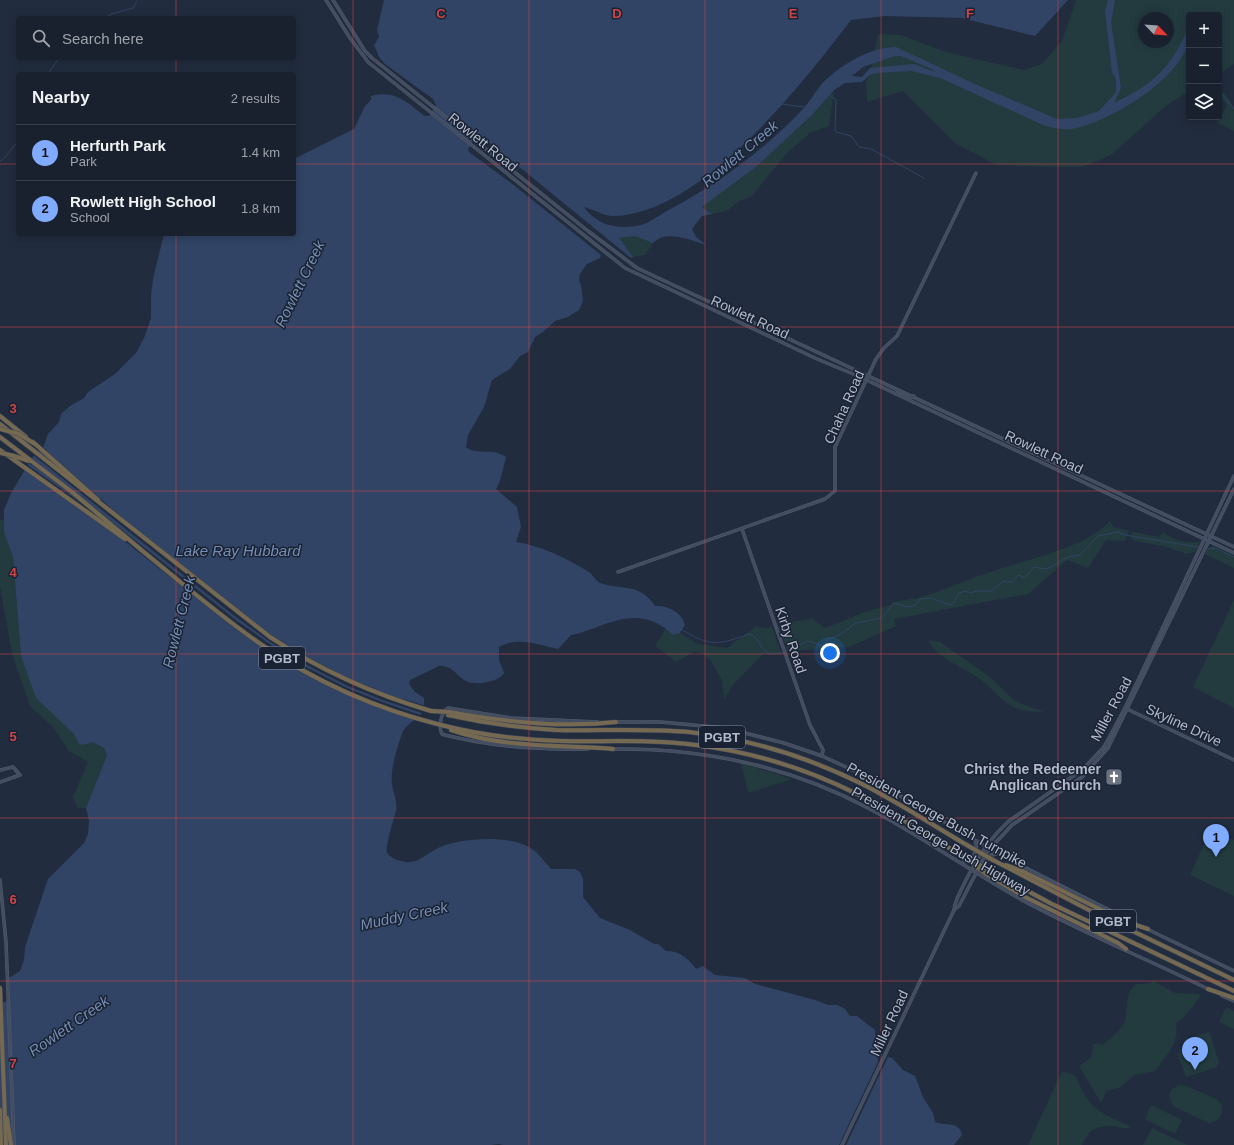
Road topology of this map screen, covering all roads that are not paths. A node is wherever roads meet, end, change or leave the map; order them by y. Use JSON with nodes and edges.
{"nodes":[{"id":1,"x":326,"y":0,"type":"edge"},
{"id":2,"x":333,"y":0,"type":"edge"},
{"id":3,"x":368,"y":54,"type":"junction"},
{"id":4,"x":363,"y":58,"type":"junction"},
{"id":5,"x":976,"y":173,"type":"dead end"},
{"id":6,"x":868,"y":375,"type":"junction"},
{"id":7,"x":865,"y":380,"type":"junction"},
{"id":8,"x":896,"y":394,"type":"junction"},
{"id":9,"x":915,"y":396,"type":"junction"},
{"id":10,"x":0,"y":416,"type":"edge"},
{"id":11,"x":0,"y":424,"type":"edge"},
{"id":12,"x":0,"y":429,"type":"edge"},
{"id":13,"x":0,"y":437,"type":"edge"},
{"id":14,"x":35,"y":444,"type":"junction"},
{"id":15,"x":0,"y":451,"type":"edge"},
{"id":16,"x":40,"y":467,"type":"junction"},
{"id":17,"x":1234,"y":476,"type":"edge"},
{"id":18,"x":1234,"y":489,"type":"edge"},
{"id":19,"x":100,"y":503,"type":"junction"},
{"id":20,"x":1144,"y":505,"type":"junction"},
{"id":21,"x":1142,"y":509,"type":"junction"},
{"id":22,"x":742,"y":529,"type":"junction"},
{"id":23,"x":1207,"y":534,"type":"junction"},
{"id":24,"x":1199,"y":535,"type":"junction"},
{"id":25,"x":1211,"y":536,"type":"junction"},
{"id":26,"x":1205,"y":539,"type":"junction"},
{"id":27,"x":1209,"y":541,"type":"junction"},
{"id":28,"x":1203,"y":544,"type":"junction"},
{"id":29,"x":1234,"y":547,"type":"edge"},
{"id":30,"x":144,"y":553,"type":"junction"},
{"id":31,"x":1234,"y":553,"type":"edge"},
{"id":32,"x":618,"y":572,"type":"dead end"},
{"id":33,"x":1177,"y":604,"type":"junction"},
{"id":34,"x":1126,"y":709,"type":"junction"},
{"id":35,"x":448,"y":714,"type":"junction"},
{"id":36,"x":616,"y":722,"type":"junction"},
{"id":37,"x":444,"y":726,"type":"junction"},
{"id":38,"x":613,"y":749,"type":"junction"},
{"id":39,"x":822,"y":756,"type":"junction"},
{"id":40,"x":1234,"y":760,"type":"edge"},
{"id":41,"x":0,"y":770,"type":"edge"},
{"id":42,"x":0,"y":782,"type":"edge"},
{"id":43,"x":974,"y":839,"type":"junction"},
{"id":44,"x":985,"y":846,"type":"junction"},
{"id":45,"x":989,"y":848,"type":"junction"},
{"id":46,"x":1002,"y":856,"type":"junction"},
{"id":47,"x":993,"y":860,"type":"junction"},
{"id":48,"x":959,"y":862,"type":"junction"},
{"id":49,"x":971,"y":869,"type":"junction"},
{"id":50,"x":975,"y":872,"type":"junction"},
{"id":51,"x":987,"y":874,"type":"junction"},
{"id":52,"x":0,"y":880,"type":"edge"},
{"id":53,"x":954,"y":910,"type":"junction"},
{"id":54,"x":1148,"y":929,"type":"junction"},
{"id":55,"x":1126,"y":950,"type":"joint"},
{"id":56,"x":1234,"y":971,"type":"edge"},
{"id":57,"x":1234,"y":980,"type":"edge"},
{"id":58,"x":0,"y":988,"type":"edge"},
{"id":59,"x":1208,"y":989,"type":"junction"},
{"id":60,"x":1234,"y":991,"type":"edge"},
{"id":61,"x":1234,"y":998,"type":"edge"},
{"id":62,"x":1,"y":999,"type":"edge"},
{"id":63,"x":1234,"y":1001,"type":"edge"},
{"id":64,"x":5,"y":1102,"type":"junction"},
{"id":65,"x":0,"y":1110,"type":"edge"},
{"id":66,"x":1,"y":1145,"type":"edge"},
{"id":67,"x":6,"y":1145,"type":"edge"},
{"id":68,"x":11,"y":1145,"type":"edge"},
{"id":69,"x":14,"y":1145,"type":"edge"},
{"id":70,"x":842,"y":1145,"type":"edge"}],
"edges":[{"from":1,"to":4,"type":"main road","name":"Rowlett Road"},
{"from":2,"to":3,"type":"main road","name":"Rowlett Road"},
{"from":3,"to":4,"type":"main road"},
{"from":3,"to":6,"type":"main road","name":"Rowlett Road"},
{"from":4,"to":7,"type":"main road","name":"Rowlett Road"},
{"from":5,"to":6,"type":"main road","name":"Chaha Road"},
{"from":6,"to":7,"type":"main road","name":"Chaha Road"},
{"from":6,"to":9,"type":"main road","name":"Rowlett Road"},
{"from":7,"to":8,"type":"main road","name":"Rowlett Road"},
{"from":7,"to":22,"type":"main road","name":"Chaha Road"},
{"from":8,"to":9,"type":"main road"},
{"from":8,"to":21,"type":"main road","name":"Rowlett Road"},
{"from":9,"to":20,"type":"main road","name":"Rowlett Road"},
{"from":10,"to":14,"type":"highway","bridge":true},
{"from":11,"to":19,"type":"highway"},
{"from":12,"to":14,"type":"highway","bridge":true},
{"from":13,"to":16,"type":"highway"},
{"from":14,"to":19,"type":"highway"},
{"from":15,"to":16,"type":"highway","bridge":true},
{"from":15,"to":30,"type":"highway","bridge":true},
{"from":16,"to":30,"type":"highway"},
{"from":17,"to":23,"type":"main road","name":"Miller Road"},
{"from":18,"to":25,"type":"main road","name":"Miller Road"},
{"from":19,"to":35,"type":"highway","name":"President George Bush Turnpike","number":"PGBT","bridge":true},
{"from":20,"to":21,"type":"main road"},
{"from":20,"to":23,"type":"main road","name":"Rowlett Road"},
{"from":21,"to":24,"type":"main road","name":"Rowlett Road"},
{"from":22,"to":32,"type":"main road","name":"Chaha Road"},
{"from":22,"to":39,"type":"main road","name":"Kirby Road"},
{"from":23,"to":25,"type":"main road","name":"Rowlett Road"},
{"from":23,"to":26,"type":"main road","name":"Miller Road"},
{"from":24,"to":26,"type":"main road","name":"Rowlett Road"},
{"from":24,"to":28,"type":"main road"},
{"from":25,"to":27,"type":"main road","name":"Miller Road"},
{"from":25,"to":29,"type":"main road","name":"Rowlett Road"},
{"from":26,"to":27,"type":"main road","name":"Rowlett Road"},
{"from":26,"to":28,"type":"main road","name":"Miller Road"},
{"from":27,"to":31,"type":"main road","name":"Rowlett Road"},
{"from":27,"to":33,"type":"main road","name":"Miller Road"},
{"from":28,"to":33,"type":"main road","name":"Miller Road"},
{"from":30,"to":37,"type":"highway","name":"President George Bush Turnpike","number":"PGBT","bridge":true},
{"from":33,"to":34,"type":"main road","name":"Miller Road"},
{"from":34,"to":40,"type":"main road","name":"Skyline Drive"},
{"from":34,"to":44,"type":"main road","name":"Miller Road"},
{"from":34,"to":45,"type":"main road","name":"Miller Road"},
{"from":35,"to":36,"type":"highway"},
{"from":35,"to":47,"type":"highway","name":"President George Bush Turnpike","number":"PGBT","bridge":true},
{"from":36,"to":38,"type":"main road","name":"President George Bush Highway"},
{"from":36,"to":39,"type":"main road","name":"President George Bush Highway"},
{"from":37,"to":38,"type":"highway"},
{"from":37,"to":51,"type":"highway","name":"President George Bush Turnpike","number":"PGBT","bridge":true},
{"from":38,"to":48,"type":"main road","name":"President George Bush Highway"},
{"from":39,"to":43,"type":"main road","name":"President George Bush Highway"},
{"from":41,"to":42,"type":"main road"},
{"from":43,"to":44,"type":"main road","name":"President George Bush Highway"},
{"from":43,"to":48,"type":"main road"},
{"from":44,"to":45,"type":"main road","name":"President George Bush Highway"},
{"from":44,"to":49,"type":"main road","name":"Miller Road"},
{"from":45,"to":46,"type":"main road","name":"President George Bush Highway"},
{"from":45,"to":50,"type":"main road","name":"Miller Road"},
{"from":46,"to":51,"type":"main road"},
{"from":46,"to":54,"type":"main road","name":"President George Bush Highway"},
{"from":47,"to":54,"type":"highway"},
{"from":47,"to":57,"type":"highway","name":"President George Bush Turnpike","number":"PGBT"},
{"from":48,"to":49,"type":"main road","name":"President George Bush Highway"},
{"from":49,"to":50,"type":"main road","name":"President George Bush Highway"},
{"from":49,"to":53,"type":"main road","name":"Miller Road"},
{"from":50,"to":51,"type":"main road","name":"President George Bush Highway"},
{"from":50,"to":53,"type":"main road","name":"Miller Road"},
{"from":51,"to":55,"type":"highway"},
{"from":51,"to":60,"type":"highway","name":"President George Bush Turnpike","number":"PGBT"},
{"from":52,"to":69,"type":"main road"},
{"from":53,"to":70,"type":"main road","name":"Miller Road"},
{"from":54,"to":56,"type":"main road","name":"President George Bush Highway"},
{"from":55,"to":59,"type":"main road"},
{"from":58,"to":62,"type":"highway"},
{"from":59,"to":61,"type":"highway"},
{"from":59,"to":63,"type":"main road"},
{"from":62,"to":64,"type":"highway"},
{"from":64,"to":67,"type":"highway"},
{"from":64,"to":68,"type":"highway"},
{"from":65,"to":66,"type":"highway"}]}
